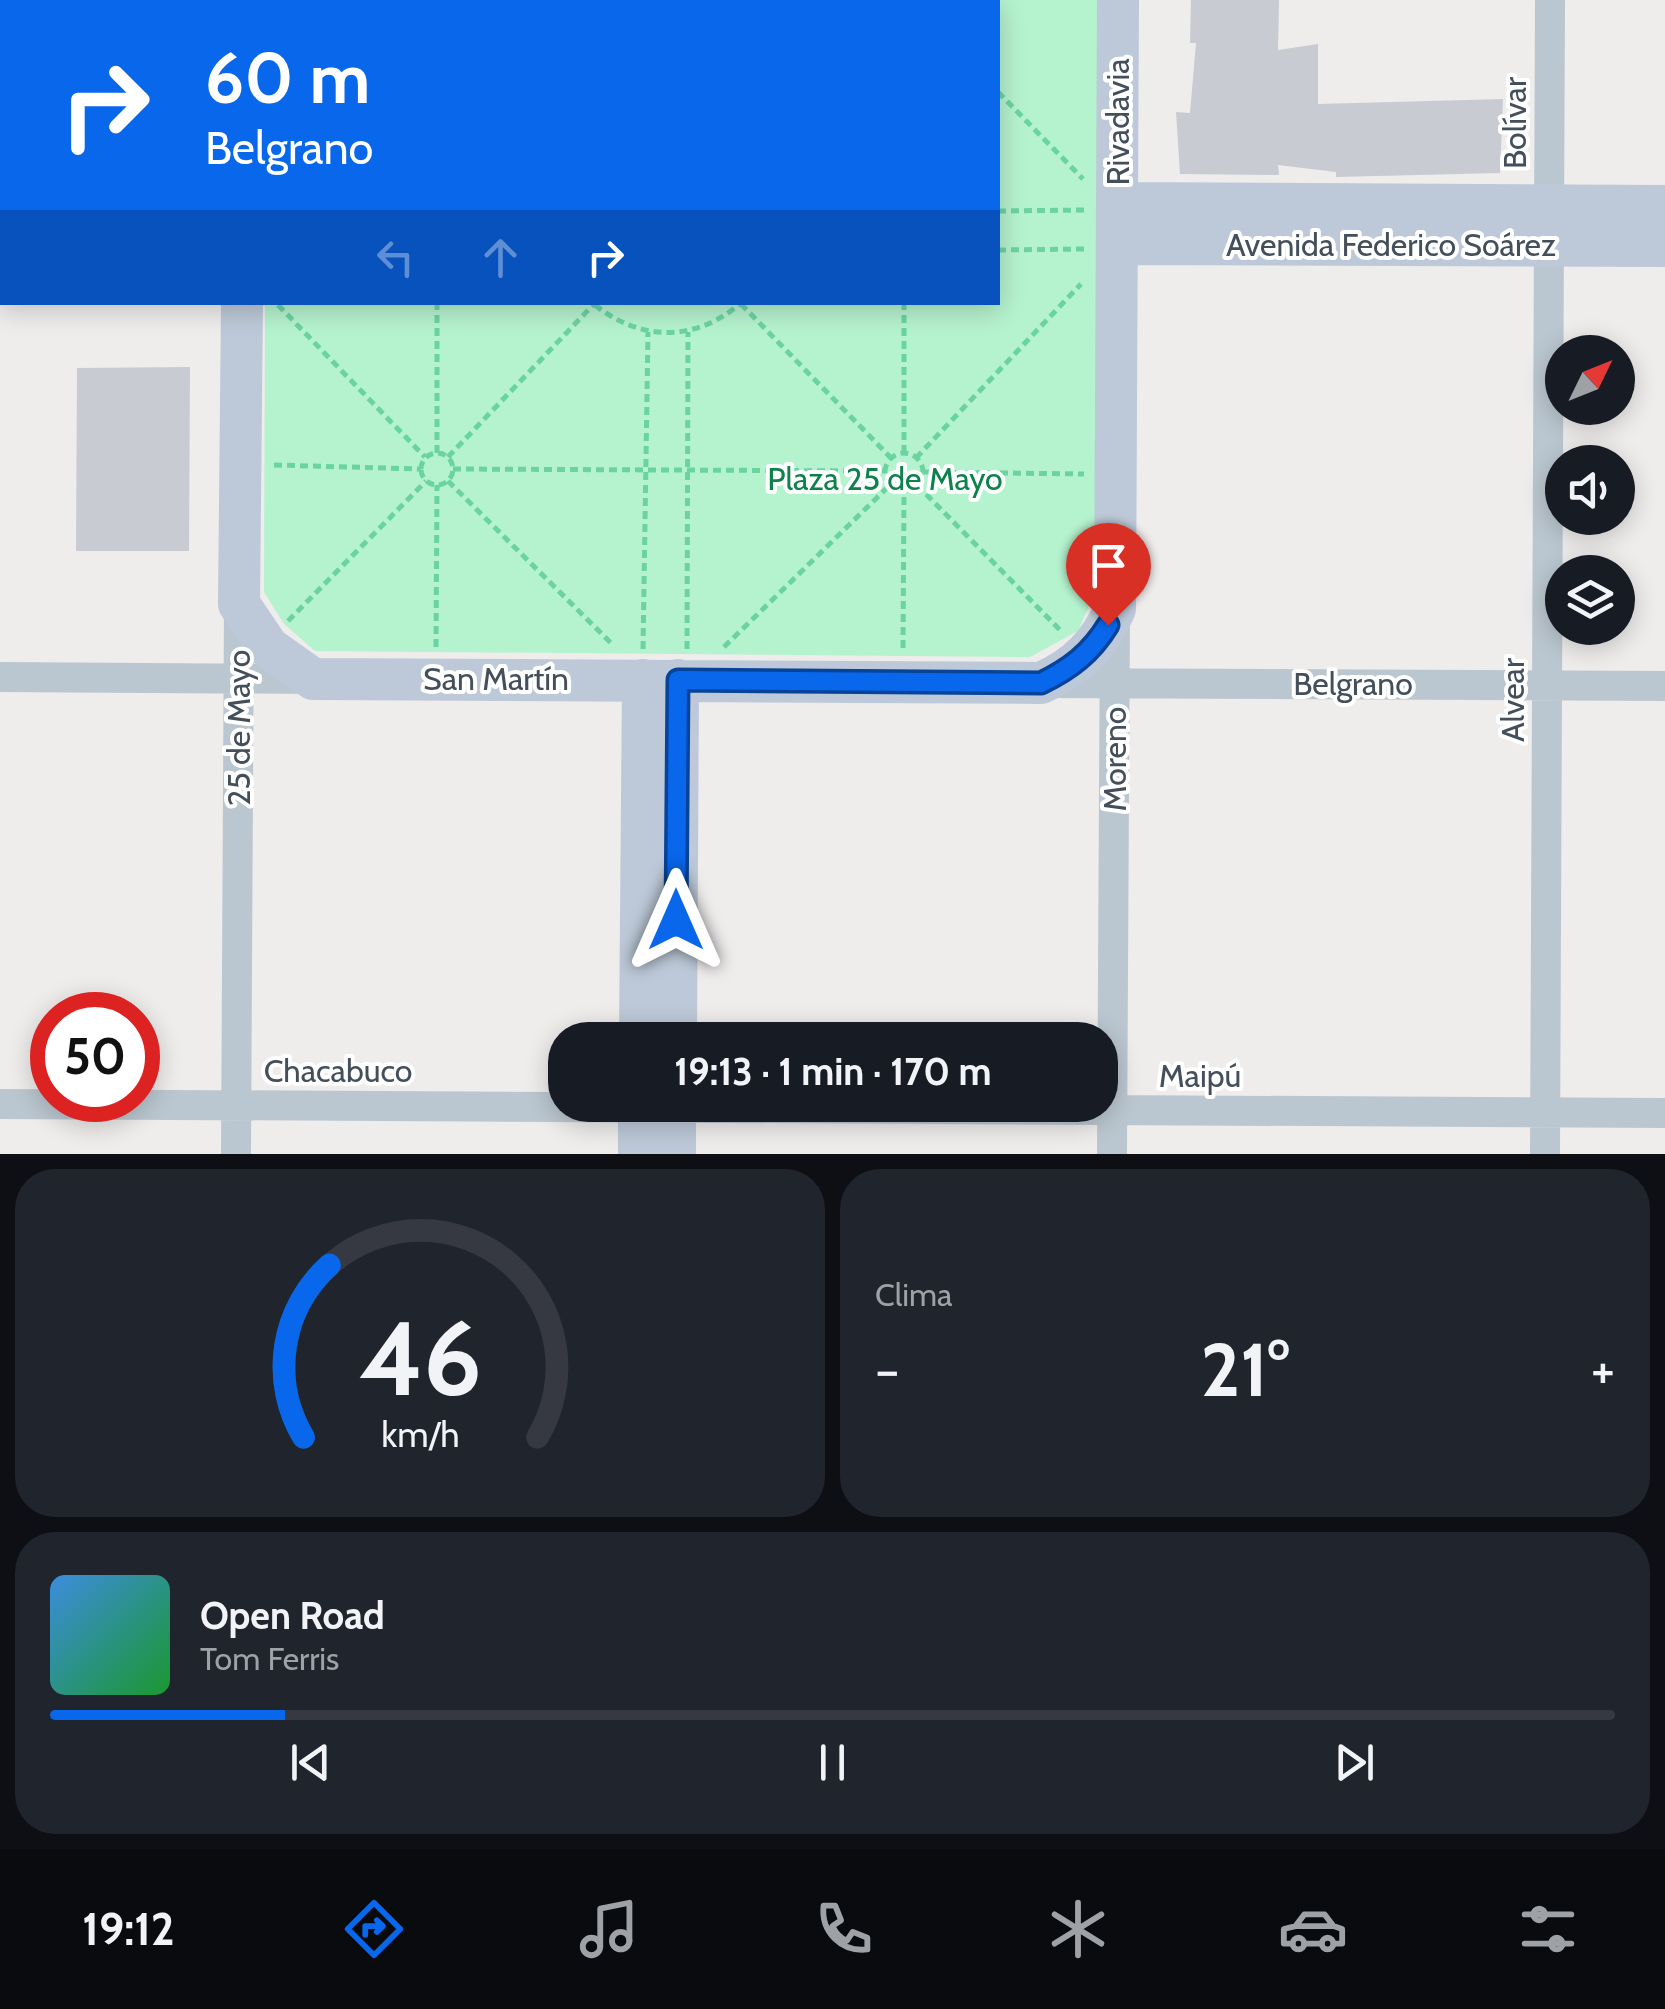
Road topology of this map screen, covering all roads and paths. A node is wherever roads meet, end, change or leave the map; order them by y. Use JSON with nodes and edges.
{"nodes":[{"id":1,"x":1118,"y":0,"type":"edge"},
{"id":2,"x":1550,"y":0,"type":"edge"},
{"id":3,"x":1000,"y":94,"type":"edge"},
{"id":4,"x":1087,"y":164,"type":"dead end"},
{"id":5,"x":1665,"y":206,"type":"edge"},
{"id":6,"x":1000,"y":210,"type":"edge"},
{"id":7,"x":1550,"y":226,"type":"junction"},
{"id":8,"x":1102,"y":227,"type":"junction"},
{"id":9,"x":1665,"y":246,"type":"edge"},
{"id":10,"x":1000,"y":250,"type":"edge"},
{"id":11,"x":1086,"y":298,"type":"dead end"},
{"id":12,"x":242,"y":305,"type":"edge"},
{"id":13,"x":279,"y":305,"type":"edge"},
{"id":14,"x":437,"y":305,"type":"edge"},
{"id":15,"x":591,"y":305,"type":"edge"},
{"id":16,"x":596,"y":305,"type":"edge"},
{"id":17,"x":739,"y":305,"type":"edge"},
{"id":18,"x":743,"y":305,"type":"edge"},
{"id":19,"x":904,"y":305,"type":"edge"},
{"id":20,"x":648,"y":332,"type":"junction"},
{"id":21,"x":688,"y":332,"type":"junction"},
{"id":22,"x":436,"y":453,"type":"junction"},
{"id":23,"x":904,"y":453,"type":"junction"},
{"id":24,"x":448,"y":457,"type":"junction"},
{"id":25,"x":425,"y":458,"type":"junction"},
{"id":26,"x":891,"y":458,"type":"junction"},
{"id":27,"x":916,"y":458,"type":"junction"},
{"id":28,"x":268,"y":465,"type":"dead end"},
{"id":29,"x":421,"y":469,"type":"junction"},
{"id":30,"x":453,"y":469,"type":"junction"},
{"id":31,"x":646,"y":470,"type":"junction"},
{"id":32,"x":688,"y":470,"type":"junction"},
{"id":33,"x":885,"y":471,"type":"junction"},
{"id":34,"x":922,"y":472,"type":"junction"},
{"id":35,"x":426,"y":480,"type":"junction"},
{"id":36,"x":448,"y":481,"type":"junction"},
{"id":37,"x":917,"y":484,"type":"junction"},
{"id":38,"x":437,"y":485,"type":"junction"},
{"id":39,"x":890,"y":485,"type":"junction"},
{"id":40,"x":904,"y":490,"type":"junction"},
{"id":41,"x":1086,"y":492,"type":"dead end"},
{"id":42,"x":258,"y":606,"type":"junction"},
{"id":43,"x":1116,"y":608,"type":"junction"},
{"id":44,"x":287,"y":622,"type":"junction"},
{"id":45,"x":1072,"y":622,"type":"dead end"},
{"id":46,"x":298,"y":633,"type":"dead end"},
{"id":47,"x":1063,"y":633,"type":"junction"},
{"id":48,"x":1052,"y":642,"type":"dead end"},
{"id":49,"x":454,"y":650,"type":"dead end"},
{"id":50,"x":600,"y":651,"type":"dead end"},
{"id":51,"x":738,"y":652,"type":"dead end"},
{"id":52,"x":904,"y":653,"type":"dead end"},
{"id":53,"x":664,"y":659,"type":"junction"},
{"id":54,"x":0,"y":677,"type":"edge"},
{"id":55,"x":239,"y":678,"type":"junction"},
{"id":56,"x":314,"y":678,"type":"junction"},
{"id":57,"x":1041,"y":683,"type":"junction"},
{"id":58,"x":1115,"y":683,"type":"junction"},
{"id":59,"x":1548,"y":686,"type":"junction"},
{"id":60,"x":1665,"y":686,"type":"edge"},
{"id":61,"x":641,"y":1022,"type":"edge"},
{"id":62,"x":675,"y":1022,"type":"edge"},
{"id":63,"x":1113,"y":1022,"type":"edge"},
{"id":64,"x":0,"y":1104,"type":"edge"},
{"id":65,"x":236,"y":1105,"type":"junction"},
{"id":66,"x":548,"y":1106,"type":"edge"},
{"id":67,"x":1118,"y":1110,"type":"edge"},
{"id":68,"x":1545,"y":1113,"type":"junction"},
{"id":69,"x":1665,"y":1114,"type":"edge"},
{"id":70,"x":651,"y":1122,"type":"edge"},
{"id":71,"x":663,"y":1122,"type":"edge"},
{"id":72,"x":1112,"y":1122,"type":"edge"},
{"id":73,"x":236,"y":1154,"type":"edge"},
{"id":74,"x":639,"y":1154,"type":"edge"},
{"id":75,"x":675,"y":1154,"type":"edge"},
{"id":76,"x":1112,"y":1154,"type":"edge"},
{"id":77,"x":1545,"y":1154,"type":"edge"}],
"edges":[{"from":1,"to":8,"type":"main road","name":"Rivadavia"},
{"from":2,"to":7,"type":"street","name":"Bolívar"},
{"from":3,"to":4,"type":"path"},
{"from":5,"to":7,"type":"main road","name":"Avenida Federico Soárez"},
{"from":6,"to":8,"type":"path"},
{"from":7,"to":8,"type":"main road","name":"Avenida Federico Soárez"},
{"from":7,"to":9,"type":"main road","name":"Avenida Federico Soárez"},
{"from":7,"to":59,"type":"street","name":"Alvear"},
{"from":8,"to":10,"type":"path"},
{"from":8,"to":43,"type":"main road","name":"Moreno"},
{"from":11,"to":27,"type":"path"},
{"from":12,"to":42,"type":"main road","name":"25 de Mayo"},
{"from":13,"to":25,"type":"path"},
{"from":14,"to":22,"type":"path"},
{"from":15,"to":24,"type":"path"},
{"from":16,"to":20,"type":"path"},
{"from":17,"to":21,"type":"path"},
{"from":18,"to":26,"type":"path"},
{"from":19,"to":23,"type":"path"},
{"from":20,"to":21,"type":"path"},
{"from":20,"to":31,"type":"path"},
{"from":21,"to":32,"type":"path"},
{"from":22,"to":24,"type":"path"},
{"from":22,"to":25,"type":"path"},
{"from":23,"to":26,"type":"path"},
{"from":23,"to":27,"type":"path"},
{"from":24,"to":30,"type":"path"},
{"from":25,"to":29,"type":"path"},
{"from":26,"to":33,"type":"path"},
{"from":27,"to":34,"type":"path"},
{"from":28,"to":29,"type":"path"},
{"from":29,"to":35,"type":"path"},
{"from":30,"to":31,"type":"path"},
{"from":30,"to":36,"type":"path"},
{"from":31,"to":32,"type":"path"},
{"from":31,"to":53,"type":"path"},
{"from":32,"to":33,"type":"path"},
{"from":32,"to":53,"type":"path"},
{"from":33,"to":39,"type":"path"},
{"from":34,"to":37,"type":"path"},
{"from":34,"to":41,"type":"path"},
{"from":35,"to":38,"type":"path"},
{"from":35,"to":44,"type":"path"},
{"from":36,"to":38,"type":"path"},
{"from":36,"to":50,"type":"path"},
{"from":37,"to":40,"type":"path"},
{"from":37,"to":47,"type":"path"},
{"from":38,"to":49,"type":"path"},
{"from":39,"to":40,"type":"path"},
{"from":39,"to":51,"type":"path"},
{"from":40,"to":52,"type":"path"},
{"from":42,"to":44,"type":"path"},
{"from":42,"to":55,"type":"street","name":"25 de Mayo"},
{"from":42,"to":56,"type":"main road"},
{"from":43,"to":57,"type":"main road"},
{"from":43,"to":58,"type":"street","name":"Moreno"},
{"from":44,"to":46,"type":"path"},
{"from":45,"to":47,"type":"path"},
{"from":47,"to":48,"type":"path"},
{"from":53,"to":56,"type":"main road","name":"San Martín"},
{"from":53,"to":57,"type":"main road","name":"Belgrano"},
{"from":53,"to":61,"type":"main road"},
{"from":53,"to":62,"type":"main road"},
{"from":54,"to":55,"type":"street","name":"San Martín"},
{"from":55,"to":56,"type":"street","name":"San Martín"},
{"from":55,"to":65,"type":"street","name":"25 de Mayo"},
{"from":57,"to":58,"type":"street","name":"Belgrano"},
{"from":58,"to":59,"type":"street","name":"Belgrano"},
{"from":58,"to":63,"type":"street","name":"Moreno"},
{"from":59,"to":60,"type":"street","name":"Belgrano"},
{"from":59,"to":68,"type":"street","name":"Alvear"},
{"from":64,"to":65,"type":"street","name":"Chacabuco"},
{"from":65,"to":66,"type":"street","name":"Chacabuco"},
{"from":65,"to":73,"type":"street","name":"25 de Mayo"},
{"from":67,"to":68,"type":"street","name":"Maipú"},
{"from":68,"to":69,"type":"street","name":"Maipú"},
{"from":68,"to":77,"type":"street","name":"Alvear"},
{"from":70,"to":74,"type":"main road"},
{"from":71,"to":75,"type":"main road"},
{"from":72,"to":76,"type":"street","name":"Moreno"}]}
